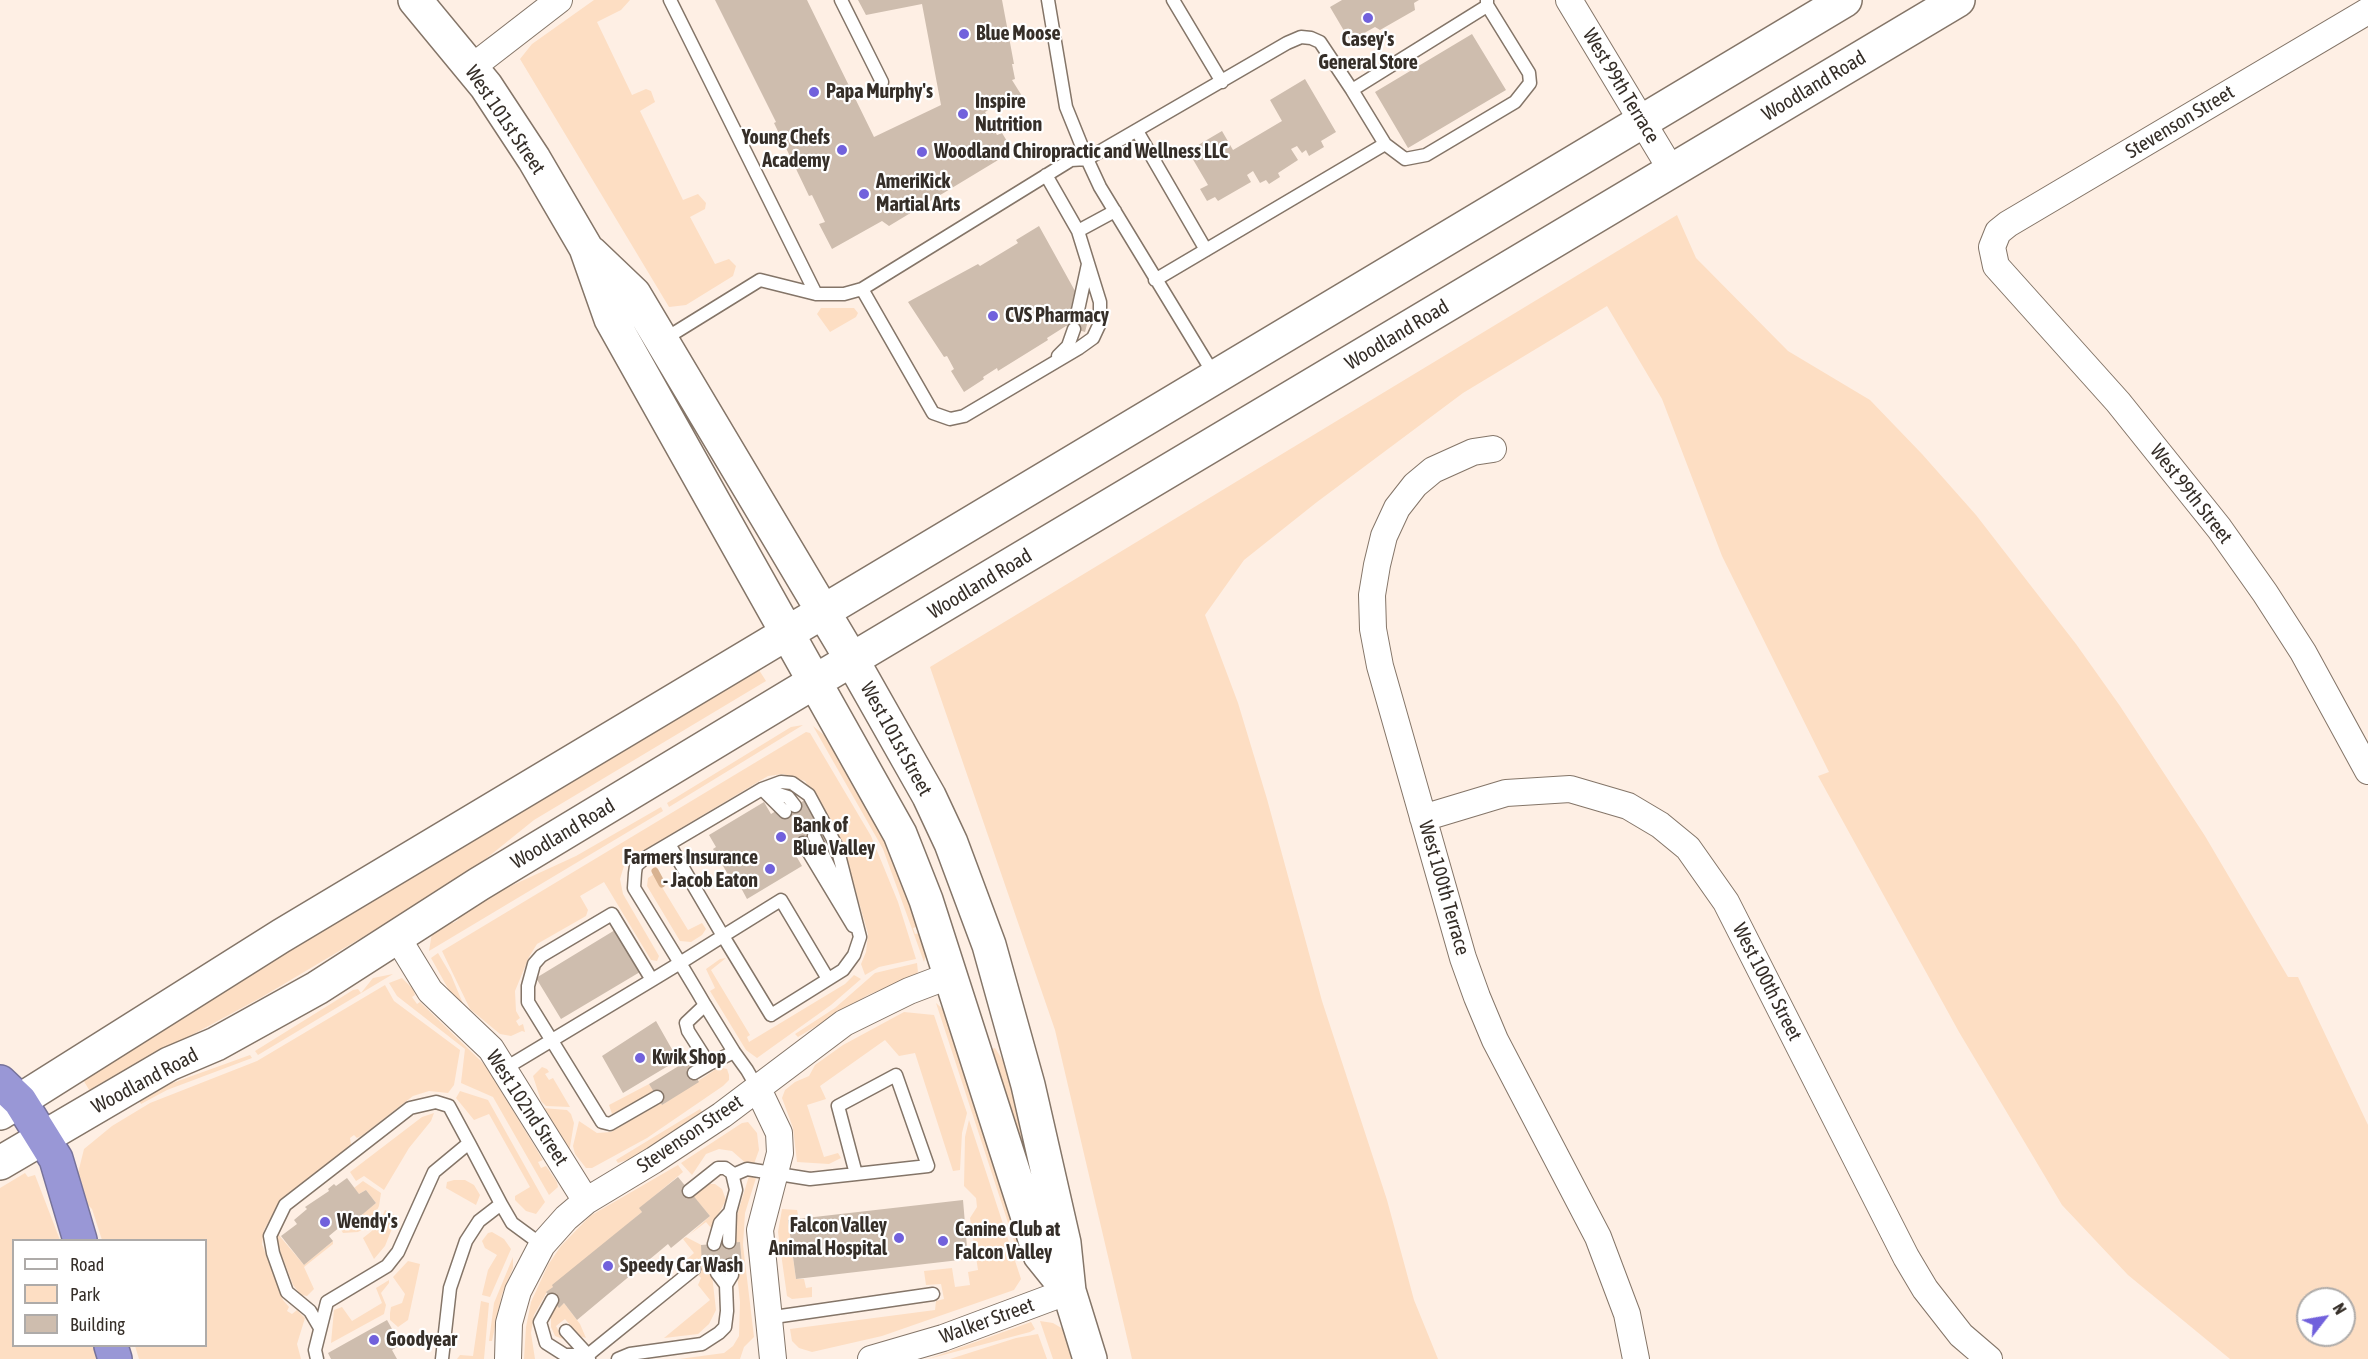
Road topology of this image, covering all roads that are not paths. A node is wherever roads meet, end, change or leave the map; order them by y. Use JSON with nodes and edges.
{"nodes":[{"id":1,"x":415,"y":0,"type":"edge"},
{"id":2,"x":560,"y":0,"type":"edge"},
{"id":3,"x":670,"y":0,"type":"edge"},
{"id":4,"x":841,"y":0,"type":"edge"},
{"id":5,"x":1048,"y":0,"type":"edge"},
{"id":6,"x":1173,"y":0,"type":"edge"},
{"id":7,"x":1569,"y":0,"type":"edge"},
{"id":8,"x":1845,"y":0,"type":"edge"},
{"id":9,"x":1958,"y":0,"type":"edge"},
{"id":10,"x":1487,"y":3,"type":"edge"},
{"id":11,"x":2368,"y":11,"type":"edge"},
{"id":12,"x":471,"y":68,"type":"junction"},
{"id":13,"x":882,"y":82,"type":"dead end"},
{"id":14,"x":1222,"y":82,"type":"junction"},
{"id":15,"x":1352,"y":90,"type":"junction"},
{"id":16,"x":1642,"y":121,"type":"junction"},
{"id":17,"x":1137,"y":131,"type":"junction"},
{"id":18,"x":1385,"y":144,"type":"junction"},
{"id":19,"x":1087,"y":159,"type":"junction"},
{"id":20,"x":1672,"y":171,"type":"junction"},
{"id":21,"x":1046,"y":175,"type":"junction"},
{"id":22,"x":1115,"y":211,"type":"junction"},
{"id":23,"x":1078,"y":231,"type":"junction"},
{"id":24,"x":1995,"y":238,"type":"joint"},
{"id":25,"x":586,"y":248,"type":"junction"},
{"id":26,"x":1206,"y":250,"type":"junction"},
{"id":27,"x":1089,"y":259,"type":"junction"},
{"id":28,"x":1155,"y":280,"type":"junction"},
{"id":29,"x":862,"y":288,"type":"junction"},
{"id":30,"x":816,"y":294,"type":"junction"},
{"id":31,"x":1078,"y":310,"type":"dead end"},
{"id":32,"x":1074,"y":328,"type":"dead end"},
{"id":33,"x":662,"y":340,"type":"junction"},
{"id":34,"x":1049,"y":366,"type":"junction"},
{"id":35,"x":1216,"y":376,"type":"junction"},
{"id":36,"x":1493,"y":449,"type":"dead end"},
{"id":37,"x":823,"y":612,"type":"junction"},
{"id":38,"x":787,"y":632,"type":"junction"},
{"id":39,"x":852,"y":660,"type":"junction"},
{"id":40,"x":815,"y":682,"type":"junction"},
{"id":41,"x":2368,"y":771,"type":"edge"},
{"id":42,"x":762,"y":789,"type":"junction"},
{"id":43,"x":790,"y":809,"type":"dead end"},
{"id":44,"x":1423,"y":818,"type":"junction"},
{"id":45,"x":809,"y":840,"type":"dead end"},
{"id":46,"x":669,"y":844,"type":"junction"},
{"id":47,"x":723,"y":936,"type":"junction"},
{"id":48,"x":397,"y":937,"type":"junction"},
{"id":49,"x":860,"y":937,"type":"junction"},
{"id":50,"x":680,"y":963,"type":"junction"},
{"id":51,"x":951,"y":975,"type":"junction"},
{"id":52,"x":652,"y":980,"type":"junction"},
{"id":53,"x":828,"y":980,"type":"junction"},
{"id":54,"x":705,"y":1005,"type":"junction"},
{"id":55,"x":551,"y":1040,"type":"junction"},
{"id":56,"x":734,"y":1052,"type":"junction"},
{"id":57,"x":709,"y":1064,"type":"junction"},
{"id":58,"x":504,"y":1069,"type":"junction"},
{"id":59,"x":694,"y":1073,"type":"dead end"},
{"id":60,"x":758,"y":1089,"type":"junction"},
{"id":61,"x":657,"y":1097,"type":"dead end"},
{"id":62,"x":7,"y":1098,"type":"edge"},
{"id":63,"x":44,"y":1137,"type":"junction"},
{"id":64,"x":469,"y":1143,"type":"junction"},
{"id":65,"x":0,"y":1163,"type":"edge"},
{"id":66,"x":775,"y":1174,"type":"junction"},
{"id":67,"x":856,"y":1174,"type":"junction"},
{"id":68,"x":733,"y":1175,"type":"junction"},
{"id":69,"x":689,"y":1191,"type":"dead end"},
{"id":70,"x":586,"y":1201,"type":"junction"},
{"id":71,"x":501,"y":1204,"type":"junction"},
{"id":72,"x":730,"y":1212,"type":"junction"},
{"id":73,"x":80,"y":1239,"type":"edge"},
{"id":74,"x":729,"y":1242,"type":"dead end"},
{"id":75,"x":714,"y":1244,"type":"dead end"},
{"id":76,"x":542,"y":1245,"type":"junction"},
{"id":77,"x":730,"y":1265,"type":"dead end"},
{"id":78,"x":716,"y":1266,"type":"dead end"},
{"id":79,"x":694,"y":1269,"type":"dead end"},
{"id":80,"x":726,"y":1286,"type":"junction"},
{"id":81,"x":1069,"y":1291,"type":"junction"},
{"id":82,"x":933,"y":1294,"type":"dead end"},
{"id":83,"x":552,"y":1300,"type":"dead end"},
{"id":84,"x":767,"y":1318,"type":"junction"},
{"id":85,"x":320,"y":1328,"type":"junction"},
{"id":86,"x":566,"y":1331,"type":"dead end"},
{"id":87,"x":900,"y":1355,"type":"edge"},
{"id":88,"x":589,"y":1357,"type":"edge"},
{"id":89,"x":317,"y":1359,"type":"edge"},
{"id":90,"x":442,"y":1359,"type":"edge"},
{"id":91,"x":508,"y":1359,"type":"edge"},
{"id":92,"x":618,"y":1359,"type":"edge"},
{"id":93,"x":773,"y":1359,"type":"edge"},
{"id":94,"x":871,"y":1359,"type":"edge"},
{"id":95,"x":1090,"y":1359,"type":"edge"},
{"id":96,"x":1636,"y":1359,"type":"edge"},
{"id":97,"x":1989,"y":1359,"type":"edge"}],
"edges":[{"from":1,"to":12,"type":"main road","name":"West 101st Street"},
{"from":2,"to":12,"type":"street"},
{"from":3,"to":30,"type":"lane"},
{"from":4,"to":13,"type":"lane"},
{"from":5,"to":19,"type":"lane"},
{"from":6,"to":14,"type":"lane"},
{"from":7,"to":16,"type":"street","name":"West 99th Terrace"},
{"from":8,"to":16,"type":"main road"},
{"from":9,"to":20,"type":"main road","name":"Woodland Road"},
{"from":10,"to":15,"type":"lane"},
{"from":10,"to":18,"type":"lane"},
{"from":11,"to":24,"type":"street","name":"Stevenson Street"},
{"from":12,"to":25,"type":"main road","name":"West 101st Street"},
{"from":14,"to":15,"type":"lane"},
{"from":14,"to":17,"type":"lane"},
{"from":15,"to":18,"type":"lane"},
{"from":16,"to":20,"type":"street","name":"West 99th Terrace"},
{"from":16,"to":35,"type":"main road"},
{"from":17,"to":19,"type":"lane"},
{"from":17,"to":26,"type":"lane"},
{"from":18,"to":26,"type":"lane"},
{"from":19,"to":21,"type":"lane"},
{"from":19,"to":22,"type":"lane"},
{"from":20,"to":39,"type":"main road","name":"Woodland Road"},
{"from":21,"to":23,"type":"lane"},
{"from":21,"to":29,"type":"lane"},
{"from":22,"to":23,"type":"lane"},
{"from":22,"to":28,"type":"lane"},
{"from":23,"to":27,"type":"lane"},
{"from":24,"to":41,"type":"street","name":"West 99th Street"},
{"from":25,"to":33,"type":"main road","name":"West 101st Street"},
{"from":25,"to":38,"type":"main road","name":"West 101st Street"},
{"from":26,"to":28,"type":"lane"},
{"from":27,"to":31,"type":"lane"},
{"from":27,"to":34,"type":"lane"},
{"from":28,"to":35,"type":"lane"},
{"from":29,"to":30,"type":"lane"},
{"from":29,"to":34,"type":"lane"},
{"from":30,"to":33,"type":"lane"},
{"from":32,"to":34,"type":"lane"},
{"from":33,"to":37,"type":"main road","name":"West 101st Street"},
{"from":35,"to":37,"type":"main road"},
{"from":36,"to":44,"type":"street","name":"West 100th Terrace"},
{"from":37,"to":38,"type":"main road"},
{"from":37,"to":39,"type":"main road","name":"West 101st Street"},
{"from":38,"to":40,"type":"main road","name":"West 101st Street"},
{"from":38,"to":62,"type":"main road"},
{"from":39,"to":40,"type":"main road","name":"Woodland Road"},
{"from":39,"to":81,"type":"main road","name":"West 101st Street"},
{"from":40,"to":48,"type":"main road","name":"Woodland Road"},
{"from":40,"to":51,"type":"main road","name":"West 101st Street"},
{"from":42,"to":43,"type":"lane"},
{"from":42,"to":46,"type":"lane"},
{"from":42,"to":49,"type":"lane"},
{"from":44,"to":96,"type":"street","name":"West 100th Terrace"},
{"from":44,"to":97,"type":"street","name":"West 100th Street"},
{"from":45,"to":49,"type":"lane"},
{"from":46,"to":47,"type":"lane"},
{"from":46,"to":50,"type":"lane"},
{"from":47,"to":50,"type":"lane"},
{"from":47,"to":53,"type":"lane"},
{"from":47,"to":53,"type":"lane"},
{"from":48,"to":58,"type":"street","name":"West 102nd Street"},
{"from":48,"to":63,"type":"main road","name":"Woodland Road"},
{"from":49,"to":53,"type":"lane"},
{"from":50,"to":52,"type":"lane"},
{"from":50,"to":54,"type":"lane"},
{"from":51,"to":60,"type":"street","name":"Stevenson Street"},
{"from":51,"to":81,"type":"main road","name":"West 101st Street"},
{"from":52,"to":55,"type":"lane"},
{"from":52,"to":55,"type":"lane"},
{"from":54,"to":56,"type":"lane"},
{"from":54,"to":57,"type":"lane"},
{"from":55,"to":58,"type":"lane"},
{"from":55,"to":61,"type":"lane"},
{"from":56,"to":57,"type":"lane"},
{"from":56,"to":60,"type":"lane"},
{"from":57,"to":59,"type":"lane"},
{"from":58,"to":70,"type":"street","name":"West 102nd Street"},
{"from":60,"to":66,"type":"street"},
{"from":60,"to":70,"type":"street","name":"Stevenson Street"},
{"from":62,"to":63,"type":"highway"},
{"from":63,"to":65,"type":"main road","name":"Woodland Road"},
{"from":63,"to":73,"type":"highway"},
{"from":64,"to":71,"type":"lane"},
{"from":64,"to":85,"type":"lane"},
{"from":64,"to":85,"type":"lane"},
{"from":66,"to":67,"type":"lane"},
{"from":66,"to":68,"type":"lane"},
{"from":66,"to":84,"type":"street"},
{"from":67,"to":67,"type":"lane"},
{"from":68,"to":69,"type":"lane"},
{"from":68,"to":72,"type":"lane"},
{"from":70,"to":76,"type":"street","name":"Stevenson Street"},
{"from":71,"to":76,"type":"lane"},
{"from":71,"to":90,"type":"lane"},
{"from":72,"to":74,"type":"lane"},
{"from":72,"to":75,"type":"lane"},
{"from":76,"to":91,"type":"street","name":"Stevenson Street"},
{"from":77,"to":80,"type":"lane"},
{"from":78,"to":80,"type":"lane"},
{"from":79,"to":88,"type":"lane"},
{"from":80,"to":92,"type":"lane"},
{"from":81,"to":87,"type":"street","name":"Walker Street"},
{"from":81,"to":95,"type":"main road","name":"West 101st Street"},
{"from":82,"to":84,"type":"lane"},
{"from":83,"to":88,"type":"lane"},
{"from":84,"to":93,"type":"street"},
{"from":85,"to":89,"type":"lane"},
{"from":86,"to":88,"type":"lane"},
{"from":87,"to":94,"type":"street","name":"Walker Street"}]}
